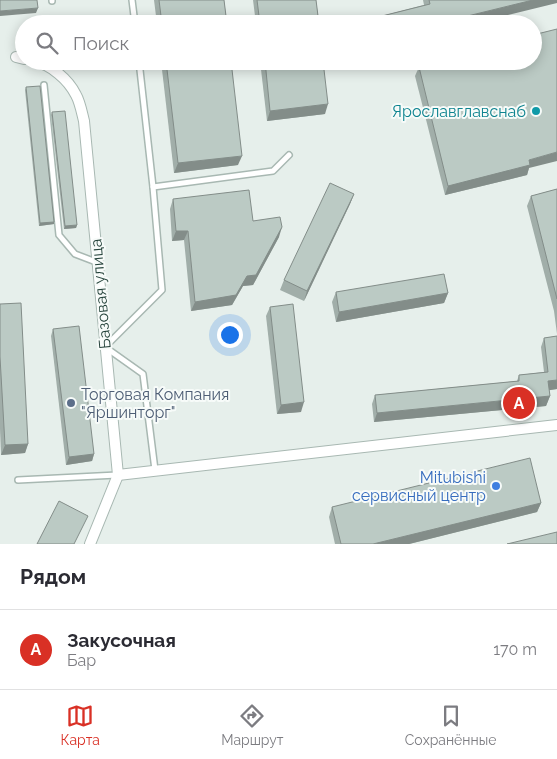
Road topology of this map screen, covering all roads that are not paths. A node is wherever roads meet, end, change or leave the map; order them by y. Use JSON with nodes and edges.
{"nodes":[{"id":1,"x":132,"y":0,"type":"edge"},
{"id":2,"x":134,"y":15,"type":"edge"},
{"id":3,"x":52,"y":70,"type":"edge"},
{"id":4,"x":140,"y":70,"type":"edge"},
{"id":5,"x":44,"y":85,"type":"dead end"},
{"id":6,"x":290,"y":155,"type":"dead end"},
{"id":7,"x":153,"y":187,"type":"junction"},
{"id":8,"x":96,"y":262,"type":"junction"},
{"id":9,"x":105,"y":347,"type":"junction"},
{"id":10,"x":557,"y":425,"type":"edge"},
{"id":11,"x":155,"y":470,"type":"junction"},
{"id":12,"x":118,"y":474,"type":"junction"},
{"id":13,"x":18,"y":480,"type":"dead end"},
{"id":14,"x":90,"y":544,"type":"edge"}],
"edges":[{"from":1,"to":2,"type":"lane"},
{"from":3,"to":8,"type":"street","name":"Базовая улица"},
{"from":4,"to":7,"type":"lane"},
{"from":5,"to":8,"type":"lane"},
{"from":6,"to":7,"type":"lane"},
{"from":7,"to":9,"type":"lane"},
{"from":8,"to":9,"type":"street","name":"Базовая улица"},
{"from":9,"to":11,"type":"lane"},
{"from":9,"to":12,"type":"street","name":"Базовая улица"},
{"from":10,"to":11,"type":"street"},
{"from":11,"to":12,"type":"street"},
{"from":12,"to":13,"type":"lane"},
{"from":12,"to":14,"type":"street","name":"Базовая улица"}]}
